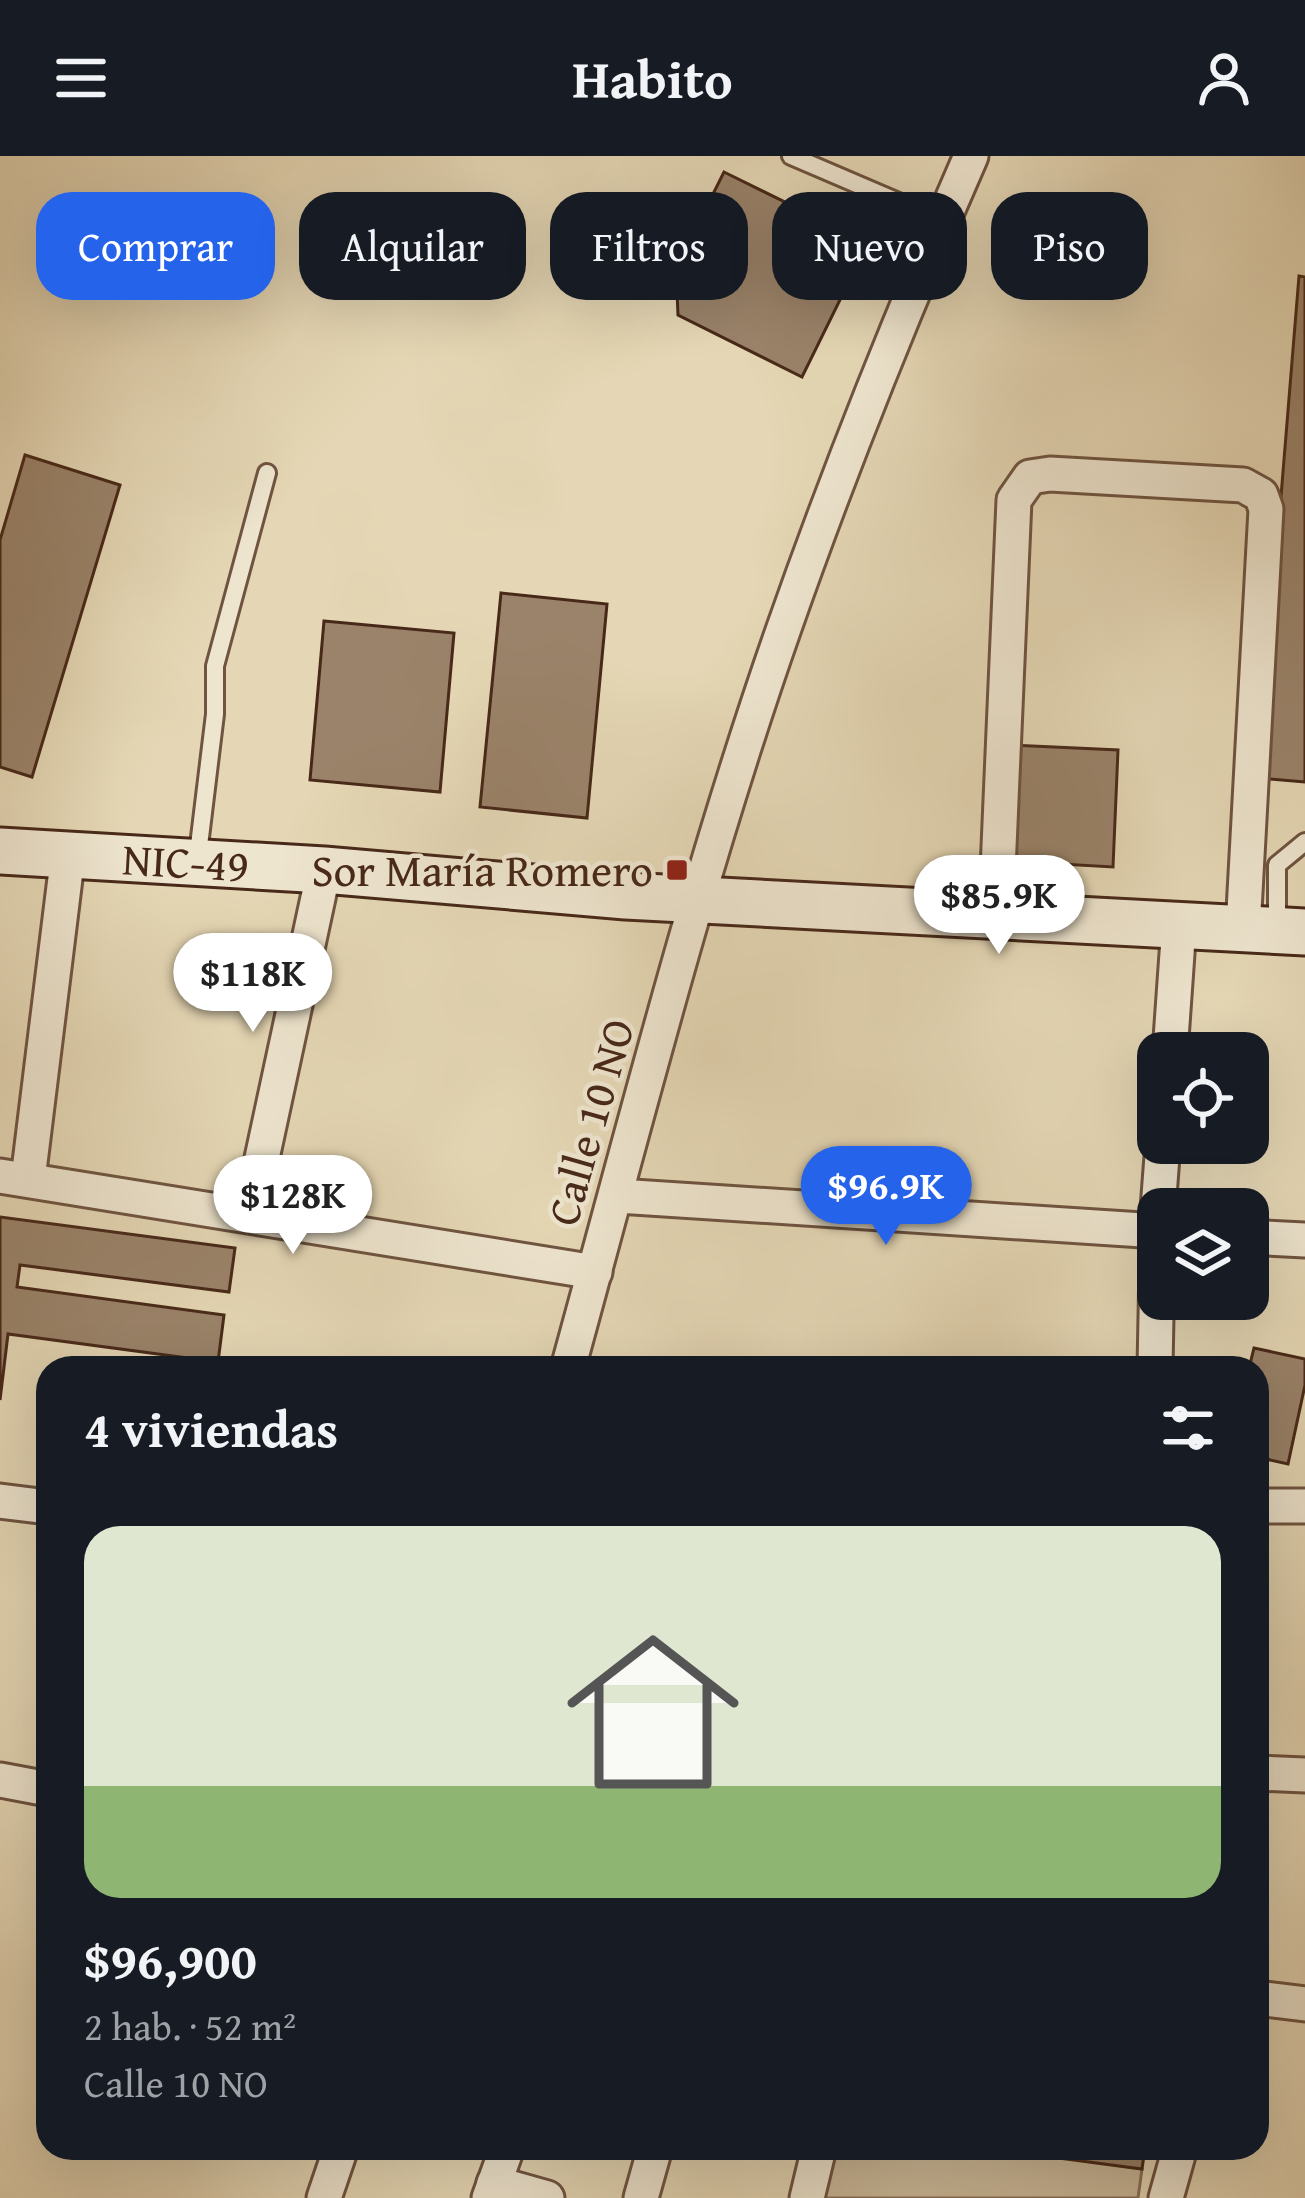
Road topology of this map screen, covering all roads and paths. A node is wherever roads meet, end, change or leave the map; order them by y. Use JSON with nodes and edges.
{"nodes":[{"id":1,"x":791,"y":156,"type":"edge"},
{"id":2,"x":971,"y":156,"type":"edge"},
{"id":3,"x":875,"y":192,"type":"edge"},
{"id":4,"x":955,"y":192,"type":"edge"},
{"id":5,"x":908,"y":300,"type":"edge"},
{"id":6,"x":267,"y":473,"type":"dead end"},
{"id":7,"x":1305,"y":842,"type":"edge"},
{"id":8,"x":0,"y":851,"type":"edge"},
{"id":9,"x":68,"y":854,"type":"junction"},
{"id":10,"x":197,"y":863,"type":"junction"},
{"id":11,"x":324,"y":870,"type":"junction"},
{"id":12,"x":698,"y":900,"type":"junction"},
{"id":13,"x":996,"y":916,"type":"junction"},
{"id":14,"x":1179,"y":925,"type":"junction"},
{"id":15,"x":1275,"y":930,"type":"edge"},
{"id":16,"x":1171,"y":1032,"type":"edge"},
{"id":17,"x":14,"y":1178,"type":"edge"},
{"id":18,"x":618,"y":1196,"type":"junction"},
{"id":19,"x":250,"y":1214,"type":"junction"},
{"id":20,"x":1137,"y":1230,"type":"edge"},
{"id":21,"x":1269,"y":1238,"type":"edge"},
{"id":22,"x":1305,"y":1240,"type":"edge"},
{"id":23,"x":595,"y":1272,"type":"junction"},
{"id":24,"x":1155,"y":1320,"type":"edge"},
{"id":25,"x":571,"y":1356,"type":"edge"},
{"id":26,"x":1154,"y":1356,"type":"edge"},
{"id":27,"x":0,"y":1501,"type":"edge"},
{"id":28,"x":1269,"y":1505,"type":"edge"},
{"id":29,"x":36,"y":1506,"type":"edge"},
{"id":30,"x":1305,"y":1506,"type":"edge"},
{"id":31,"x":1269,"y":1774,"type":"edge"},
{"id":32,"x":1305,"y":1775,"type":"edge"},
{"id":33,"x":0,"y":1780,"type":"edge"},
{"id":34,"x":36,"y":1787,"type":"edge"},
{"id":35,"x":1269,"y":2000,"type":"edge"},
{"id":36,"x":1305,"y":2005,"type":"edge"},
{"id":37,"x":337,"y":2160,"type":"edge"},
{"id":38,"x":502,"y":2160,"type":"edge"},
{"id":39,"x":652,"y":2160,"type":"edge"},
{"id":40,"x":817,"y":2160,"type":"edge"},
{"id":41,"x":1177,"y":2160,"type":"edge"},
{"id":42,"x":492,"y":2190,"type":"edge"},
{"id":43,"x":324,"y":2198,"type":"edge"},
{"id":44,"x":547,"y":2198,"type":"edge"},
{"id":45,"x":641,"y":2198,"type":"edge"},
{"id":46,"x":807,"y":2198,"type":"edge"},
{"id":47,"x":1166,"y":2198,"type":"edge"}],
"edges":[{"from":1,"to":3,"type":"lane"},
{"from":2,"to":4,"type":"street","name":"Calle 10 NO"},
{"from":5,"to":12,"type":"street","name":"Calle 10 NO"},
{"from":6,"to":10,"type":"lane"},
{"from":7,"to":15,"type":"lane"},
{"from":8,"to":9,"type":"street","name":"NIC-49","number":"NIC-49"},
{"from":9,"to":10,"type":"street","name":"NIC-49","number":"NIC-49"},
{"from":9,"to":17,"type":"street"},
{"from":10,"to":11,"type":"street","name":"NIC-49","number":"NIC-49"},
{"from":11,"to":12,"type":"street","name":"NIC-49","number":"NIC-49"},
{"from":11,"to":19,"type":"street"},
{"from":12,"to":13,"type":"street","name":"NIC-49","number":"NIC-49"},
{"from":12,"to":18,"type":"street","name":"Calle 10 NO"},
{"from":13,"to":14,"type":"street","name":"NIC-49","number":"NIC-49"},
{"from":13,"to":15,"type":"street"},
{"from":14,"to":15,"type":"street","name":"NIC-49","number":"NIC-49"},
{"from":14,"to":16,"type":"street"},
{"from":17,"to":19,"type":"street"},
{"from":18,"to":20,"type":"street"},
{"from":18,"to":23,"type":"street","name":"Calle 10 NO"},
{"from":19,"to":23,"type":"street"},
{"from":21,"to":22,"type":"street"},
{"from":23,"to":25,"type":"street","name":"Calle 10 NO"},
{"from":24,"to":26,"type":"street"},
{"from":27,"to":29,"type":"street"},
{"from":28,"to":30,"type":"street"},
{"from":31,"to":32,"type":"street"},
{"from":33,"to":34,"type":"street"},
{"from":35,"to":36,"type":"street"},
{"from":37,"to":43,"type":"street"},
{"from":38,"to":42,"type":"street"},
{"from":39,"to":45,"type":"street"},
{"from":40,"to":46,"type":"street"},
{"from":41,"to":47,"type":"street"},
{"from":42,"to":44,"type":"street"}]}
